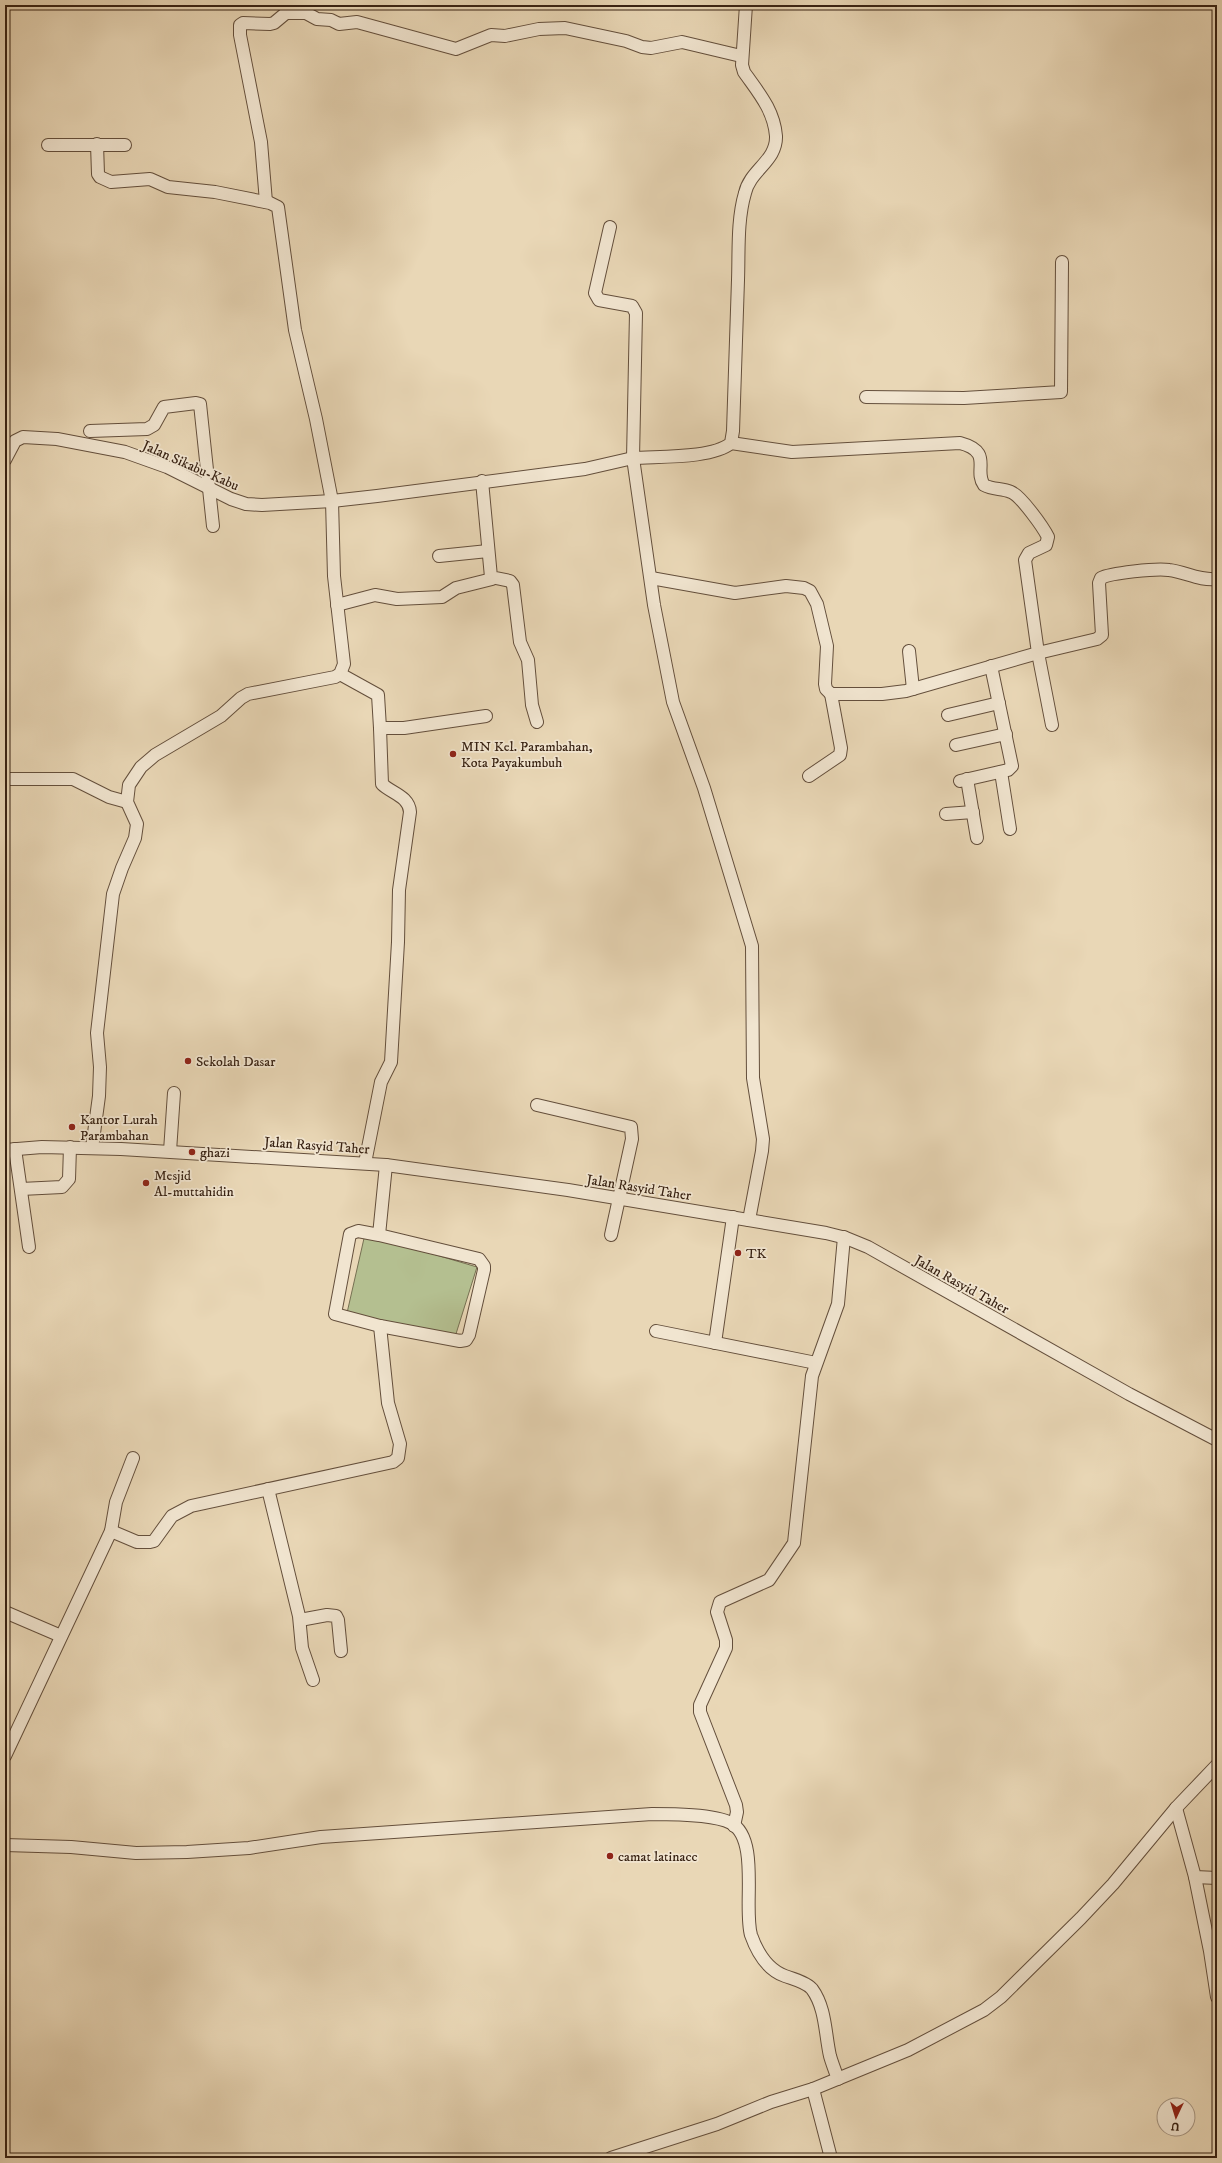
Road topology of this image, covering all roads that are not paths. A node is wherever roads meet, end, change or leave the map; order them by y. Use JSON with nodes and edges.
{"nodes":[{"id":1,"x":746,"y":5,"type":"edge"},
{"id":2,"x":741,"y":56,"type":"junction"},
{"id":3,"x":97,"y":144,"type":"junction"},
{"id":4,"x":48,"y":145,"type":"dead end"},
{"id":5,"x":125,"y":145,"type":"dead end"},
{"id":6,"x":266,"y":202,"type":"junction"},
{"id":7,"x":610,"y":227,"type":"dead end"},
{"id":8,"x":1062,"y":262,"type":"dead end"},
{"id":9,"x":866,"y":397,"type":"dead end"},
{"id":10,"x":90,"y":431,"type":"dead end"},
{"id":11,"x":731,"y":443,"type":"junction"},
{"id":12,"x":633,"y":458,"type":"junction"},
{"id":13,"x":5,"y":460,"type":"edge"},
{"id":14,"x":482,"y":481,"type":"junction"},
{"id":15,"x":207,"y":485,"type":"junction"},
{"id":16,"x":332,"y":501,"type":"junction"},
{"id":17,"x":213,"y":526,"type":"dead end"},
{"id":18,"x":488,"y":551,"type":"junction"},
{"id":19,"x":440,"y":556,"type":"dead end"},
{"id":20,"x":492,"y":578,"type":"junction"},
{"id":21,"x":651,"y":578,"type":"junction"},
{"id":22,"x":1217,"y":580,"type":"edge"},
{"id":23,"x":337,"y":605,"type":"junction"},
{"id":24,"x":910,"y":651,"type":"dead end"},
{"id":25,"x":1038,"y":653,"type":"junction"},
{"id":26,"x":991,"y":666,"type":"junction"},
{"id":27,"x":340,"y":674,"type":"junction"},
{"id":28,"x":913,"y":688,"type":"junction"},
{"id":29,"x":832,"y":694,"type":"junction"},
{"id":30,"x":999,"y":703,"type":"junction"},
{"id":31,"x":948,"y":715,"type":"dead end"},
{"id":32,"x":486,"y":716,"type":"dead end"},
{"id":33,"x":537,"y":722,"type":"dead end"},
{"id":34,"x":1052,"y":725,"type":"dead end"},
{"id":35,"x":380,"y":728,"type":"junction"},
{"id":36,"x":1006,"y":734,"type":"junction"},
{"id":37,"x":956,"y":745,"type":"dead end"},
{"id":38,"x":1001,"y":772,"type":"junction"},
{"id":39,"x":809,"y":776,"type":"dead end"},
{"id":40,"x":5,"y":779,"type":"edge"},
{"id":41,"x":127,"y":802,"type":"junction"},
{"id":42,"x":972,"y":812,"type":"junction"},
{"id":43,"x":946,"y":814,"type":"dead end"},
{"id":44,"x":1010,"y":829,"type":"dead end"},
{"id":45,"x":977,"y":838,"type":"dead end"},
{"id":46,"x":174,"y":1093,"type":"dead end"},
{"id":47,"x":538,"y":1105,"type":"dead end"},
{"id":48,"x":70,"y":1147,"type":"junction"},
{"id":49,"x":92,"y":1148,"type":"junction"},
{"id":50,"x":10,"y":1150,"type":"edge"},
{"id":51,"x":170,"y":1151,"type":"junction"},
{"id":52,"x":365,"y":1163,"type":"junction"},
{"id":53,"x":386,"y":1165,"type":"junction"},
{"id":54,"x":21,"y":1189,"type":"junction"},
{"id":55,"x":618,"y":1198,"type":"junction"},
{"id":56,"x":733,"y":1217,"type":"junction"},
{"id":57,"x":749,"y":1220,"type":"junction"},
{"id":58,"x":380,"y":1235,"type":"junction"},
{"id":59,"x":611,"y":1235,"type":"dead end"},
{"id":60,"x":844,"y":1237,"type":"junction"},
{"id":61,"x":29,"y":1247,"type":"dead end"},
{"id":62,"x":380,"y":1326,"type":"junction"},
{"id":63,"x":656,"y":1331,"type":"dead end"},
{"id":64,"x":715,"y":1343,"type":"junction"},
{"id":65,"x":816,"y":1363,"type":"junction"},
{"id":66,"x":1217,"y":1440,"type":"edge"},
{"id":67,"x":133,"y":1458,"type":"dead end"},
{"id":68,"x":268,"y":1489,"type":"junction"},
{"id":69,"x":111,"y":1531,"type":"junction"},
{"id":70,"x":5,"y":1612,"type":"edge"},
{"id":71,"x":300,"y":1620,"type":"junction"},
{"id":72,"x":61,"y":1636,"type":"junction"},
{"id":73,"x":341,"y":1651,"type":"dead end"},
{"id":74,"x":313,"y":1680,"type":"dead end"},
{"id":75,"x":5,"y":1756,"type":"edge"},
{"id":76,"x":1217,"y":1765,"type":"edge"},
{"id":77,"x":1176,"y":1808,"type":"junction"},
{"id":78,"x":734,"y":1826,"type":"junction"},
{"id":79,"x":5,"y":1845,"type":"edge"},
{"id":80,"x":1194,"y":1877,"type":"junction"},
{"id":81,"x":1217,"y":1878,"type":"edge"},
{"id":82,"x":1217,"y":1997,"type":"edge"},
{"id":83,"x":838,"y":2078,"type":"junction"},
{"id":84,"x":813,"y":2089,"type":"junction"},
{"id":85,"x":640,"y":2153,"type":"edge"},
{"id":86,"x":611,"y":2158,"type":"edge"},
{"id":87,"x":831,"y":2158,"type":"edge"}],
"edges":[{"from":1,"to":2,"type":"street"},
{"from":2,"to":6,"type":"street"},
{"from":2,"to":11,"type":"street"},
{"from":3,"to":4,"type":"street"},
{"from":3,"to":5,"type":"street"},
{"from":3,"to":6,"type":"street"},
{"from":6,"to":16,"type":"street"},
{"from":7,"to":12,"type":"street"},
{"from":8,"to":9,"type":"street"},
{"from":10,"to":15,"type":"street"},
{"from":11,"to":12,"type":"street","name":"Jalan Sikabu-Kabu"},
{"from":11,"to":25,"type":"street"},
{"from":12,"to":14,"type":"street","name":"Jalan Sikabu-Kabu"},
{"from":12,"to":21,"type":"street"},
{"from":13,"to":15,"type":"street","name":"Jalan Sikabu-Kabu"},
{"from":14,"to":16,"type":"street","name":"Jalan Sikabu-Kabu"},
{"from":14,"to":18,"type":"street"},
{"from":15,"to":16,"type":"street","name":"Jalan Sikabu-Kabu"},
{"from":15,"to":17,"type":"street"},
{"from":16,"to":23,"type":"street"},
{"from":18,"to":19,"type":"street"},
{"from":18,"to":20,"type":"street"},
{"from":20,"to":23,"type":"street"},
{"from":20,"to":33,"type":"street"},
{"from":21,"to":29,"type":"street"},
{"from":21,"to":57,"type":"street"},
{"from":22,"to":25,"type":"street"},
{"from":23,"to":27,"type":"street"},
{"from":24,"to":28,"type":"street"},
{"from":25,"to":26,"type":"street"},
{"from":25,"to":34,"type":"street"},
{"from":26,"to":28,"type":"street"},
{"from":26,"to":30,"type":"street"},
{"from":27,"to":35,"type":"street"},
{"from":27,"to":41,"type":"street"},
{"from":28,"to":29,"type":"street"},
{"from":29,"to":39,"type":"street"},
{"from":30,"to":31,"type":"street"},
{"from":30,"to":36,"type":"street"},
{"from":32,"to":35,"type":"street"},
{"from":35,"to":52,"type":"street"},
{"from":36,"to":37,"type":"street"},
{"from":36,"to":38,"type":"street"},
{"from":38,"to":42,"type":"street"},
{"from":38,"to":44,"type":"street"},
{"from":40,"to":41,"type":"street"},
{"from":41,"to":49,"type":"street"},
{"from":42,"to":43,"type":"street"},
{"from":42,"to":45,"type":"street"},
{"from":46,"to":51,"type":"street"},
{"from":47,"to":55,"type":"street"},
{"from":48,"to":49,"type":"street","name":"Jalan Rasyid Taher"},
{"from":48,"to":50,"type":"street","name":"Jalan Rasyid Taher"},
{"from":48,"to":54,"type":"street"},
{"from":49,"to":51,"type":"street","name":"Jalan Rasyid Taher"},
{"from":50,"to":54,"type":"street"},
{"from":51,"to":52,"type":"street","name":"Jalan Rasyid Taher"},
{"from":52,"to":53,"type":"street","name":"Jalan Rasyid Taher"},
{"from":53,"to":55,"type":"street","name":"Jalan Rasyid Taher"},
{"from":53,"to":58,"type":"street"},
{"from":54,"to":61,"type":"street"},
{"from":55,"to":56,"type":"street","name":"Jalan Rasyid Taher"},
{"from":55,"to":59,"type":"street"},
{"from":56,"to":57,"type":"street","name":"Jalan Rasyid Taher"},
{"from":56,"to":64,"type":"street"},
{"from":57,"to":60,"type":"street","name":"Jalan Rasyid Taher"},
{"from":58,"to":62,"type":"street"},
{"from":58,"to":62,"type":"street"},
{"from":60,"to":65,"type":"street"},
{"from":60,"to":66,"type":"street","name":"Jalan Rasyid Taher"},
{"from":62,"to":68,"type":"street"},
{"from":63,"to":64,"type":"street"},
{"from":64,"to":65,"type":"street"},
{"from":65,"to":78,"type":"street"},
{"from":67,"to":69,"type":"street"},
{"from":68,"to":69,"type":"street"},
{"from":68,"to":71,"type":"street"},
{"from":69,"to":72,"type":"street"},
{"from":70,"to":72,"type":"street"},
{"from":71,"to":73,"type":"street"},
{"from":71,"to":74,"type":"street"},
{"from":72,"to":75,"type":"street"},
{"from":76,"to":77,"type":"street"},
{"from":77,"to":80,"type":"street"},
{"from":77,"to":83,"type":"street"},
{"from":78,"to":79,"type":"street"},
{"from":78,"to":83,"type":"street"},
{"from":80,"to":81,"type":"street"},
{"from":80,"to":82,"type":"street"},
{"from":83,"to":84,"type":"street"},
{"from":84,"to":85,"type":"street"},
{"from":84,"to":87,"type":"street"},
{"from":85,"to":86,"type":"street"}]}
